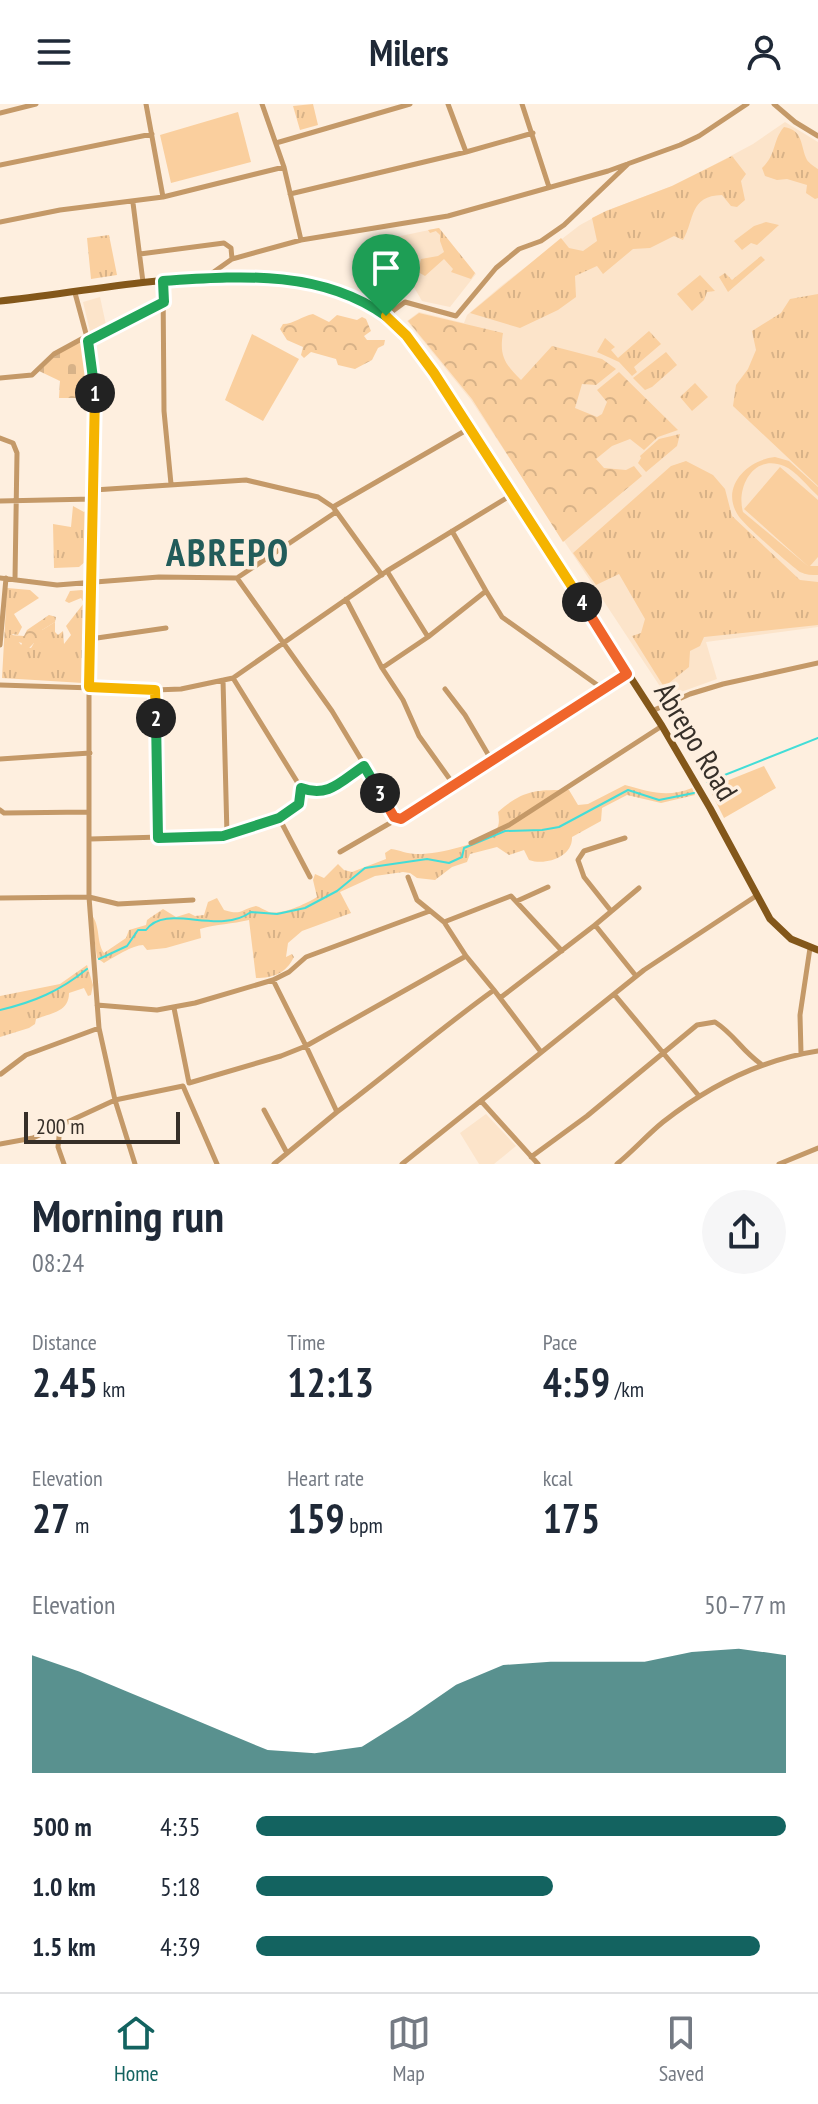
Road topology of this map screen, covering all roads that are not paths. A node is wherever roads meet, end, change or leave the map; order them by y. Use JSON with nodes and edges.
{"nodes":[{"id":1,"x":36,"y":104,"type":"edge"},
{"id":2,"x":146,"y":104,"type":"edge"},
{"id":3,"x":262,"y":104,"type":"edge"},
{"id":4,"x":410,"y":104,"type":"edge"},
{"id":5,"x":448,"y":104,"type":"edge"},
{"id":6,"x":522,"y":104,"type":"edge"},
{"id":7,"x":747,"y":104,"type":"edge"},
{"id":8,"x":774,"y":104,"type":"edge"},
{"id":9,"x":0,"y":113,"type":"edge"},
{"id":10,"x":533,"y":133,"type":"junction"},
{"id":11,"x":152,"y":134,"type":"junction"},
{"id":12,"x":818,"y":136,"type":"edge"},
{"id":13,"x":276,"y":143,"type":"junction"},
{"id":14,"x":466,"y":152,"type":"junction"},
{"id":15,"x":629,"y":163,"type":"junction"},
{"id":16,"x":0,"y":165,"type":"edge"},
{"id":17,"x":284,"y":167,"type":"junction"},
{"id":18,"x":549,"y":187,"type":"junction"},
{"id":19,"x":290,"y":194,"type":"junction"},
{"id":20,"x":163,"y":197,"type":"junction"},
{"id":21,"x":133,"y":203,"type":"junction"},
{"id":22,"x":0,"y":222,"type":"edge"},
{"id":23,"x":301,"y":240,"type":"junction"},
{"id":24,"x":140,"y":254,"type":"junction"},
{"id":25,"x":232,"y":259,"type":"junction"},
{"id":26,"x":205,"y":279,"type":"junction"},
{"id":27,"x":163,"y":281,"type":"junction"},
{"id":28,"x":143,"y":283,"type":"junction"},
{"id":29,"x":75,"y":293,"type":"junction"},
{"id":30,"x":0,"y":301,"type":"edge"},
{"id":31,"x":164,"y":302,"type":"junction"},
{"id":32,"x":386,"y":316,"type":"junction"},
{"id":33,"x":88,"y":338,"type":"junction"},
{"id":34,"x":0,"y":378,"type":"edge"},
{"id":35,"x":470,"y":428,"type":"junction"},
{"id":36,"x":0,"y":438,"type":"edge"},
{"id":37,"x":171,"y":484,"type":"junction"},
{"id":38,"x":94,"y":490,"type":"junction"},
{"id":39,"x":513,"y":494,"type":"junction"},
{"id":40,"x":93,"y":499,"type":"junction"},
{"id":41,"x":0,"y":501,"type":"edge"},
{"id":42,"x":17,"y":501,"type":"junction"},
{"id":43,"x":335,"y":509,"type":"junction"},
{"id":44,"x":452,"y":531,"type":"junction"},
{"id":45,"x":384,"y":573,"type":"junction"},
{"id":46,"x":3,"y":578,"type":"edge"},
{"id":47,"x":237,"y":578,"type":"junction"},
{"id":48,"x":15,"y":579,"type":"junction"},
{"id":49,"x":91,"y":584,"type":"junction"},
{"id":50,"x":486,"y":591,"type":"junction"},
{"id":51,"x":346,"y":599,"type":"junction"},
{"id":52,"x":166,"y":628,"type":"dead end"},
{"id":53,"x":428,"y":637,"type":"junction"},
{"id":54,"x":90,"y":639,"type":"junction"},
{"id":55,"x":286,"y":643,"type":"junction"},
{"id":56,"x":0,"y":645,"type":"edge"},
{"id":57,"x":818,"y":663,"type":"edge"},
{"id":58,"x":382,"y":668,"type":"junction"},
{"id":59,"x":627,"y":674,"type":"junction"},
{"id":60,"x":233,"y":678,"type":"junction"},
{"id":61,"x":223,"y":680,"type":"junction"},
{"id":62,"x":0,"y":685,"type":"edge"},
{"id":63,"x":89,"y":687,"type":"junction"},
{"id":64,"x":445,"y":689,"type":"dead end"},
{"id":65,"x":603,"y":689,"type":"junction"},
{"id":66,"x":155,"y":690,"type":"junction"},
{"id":67,"x":652,"y":711,"type":"junction"},
{"id":68,"x":662,"y":726,"type":"junction"},
{"id":69,"x":90,"y":753,"type":"junction"},
{"id":70,"x":0,"y":759,"type":"edge"},
{"id":71,"x":492,"y":761,"type":"junction"},
{"id":72,"x":364,"y":766,"type":"junction"},
{"id":73,"x":454,"y":785,"type":"junction"},
{"id":74,"x":301,"y":788,"type":"junction"},
{"id":75,"x":0,"y":810,"type":"edge"},
{"id":76,"x":88,"y":812,"type":"junction"},
{"id":77,"x":279,"y":818,"type":"junction"},
{"id":78,"x":397,"y":819,"type":"junction"},
{"id":79,"x":227,"y":835,"type":"junction"},
{"id":80,"x":158,"y":838,"type":"junction"},
{"id":81,"x":625,"y":838,"type":"dead end"},
{"id":82,"x":89,"y":839,"type":"junction"},
{"id":83,"x":471,"y":843,"type":"dead end"},
{"id":84,"x":340,"y":852,"type":"dead end"},
{"id":85,"x":310,"y":877,"type":"dead end"},
{"id":86,"x":408,"y":877,"type":"dead end"},
{"id":87,"x":548,"y":887,"type":"dead end"},
{"id":88,"x":639,"y":888,"type":"dead end"},
{"id":89,"x":756,"y":896,"type":"junction"},
{"id":90,"x":89,"y":897,"type":"junction"},
{"id":91,"x":0,"y":898,"type":"edge"},
{"id":92,"x":193,"y":900,"type":"dead end"},
{"id":93,"x":517,"y":901,"type":"junction"},
{"id":94,"x":430,"y":911,"type":"junction"},
{"id":95,"x":611,"y":911,"type":"junction"},
{"id":96,"x":444,"y":922,"type":"junction"},
{"id":97,"x":595,"y":925,"type":"junction"},
{"id":98,"x":814,"y":949,"type":"edge"},
{"id":99,"x":562,"y":951,"type":"junction"},
{"id":100,"x":466,"y":956,"type":"junction"},
{"id":101,"x":636,"y":976,"type":"junction"},
{"id":102,"x":273,"y":980,"type":"junction"},
{"id":103,"x":494,"y":990,"type":"junction"},
{"id":104,"x":614,"y":994,"type":"junction"},
{"id":105,"x":500,"y":998,"type":"junction"},
{"id":106,"x":97,"y":1005,"type":"junction"},
{"id":107,"x":174,"y":1008,"type":"junction"},
{"id":108,"x":99,"y":1028,"type":"junction"},
{"id":109,"x":306,"y":1046,"type":"junction"},
{"id":110,"x":818,"y":1051,"type":"edge"},
{"id":111,"x":541,"y":1052,"type":"junction"},
{"id":112,"x":663,"y":1053,"type":"junction"},
{"id":113,"x":801,"y":1053,"type":"junction"},
{"id":114,"x":761,"y":1064,"type":"junction"},
{"id":115,"x":1,"y":1074,"type":"edge"},
{"id":116,"x":186,"y":1084,"type":"junction"},
{"id":117,"x":699,"y":1096,"type":"junction"},
{"id":118,"x":115,"y":1100,"type":"junction"},
{"id":119,"x":482,"y":1102,"type":"junction"},
{"id":120,"x":264,"y":1110,"type":"dead end"},
{"id":121,"x":337,"y":1112,"type":"junction"},
{"id":122,"x":60,"y":1126,"type":"junction"},
{"id":123,"x":0,"y":1144,"type":"edge"},
{"id":124,"x":818,"y":1148,"type":"edge"},
{"id":125,"x":287,"y":1153,"type":"junction"},
{"id":126,"x":531,"y":1157,"type":"junction"},
{"id":127,"x":790,"y":1162,"type":"edge"},
{"id":128,"x":405,"y":1163,"type":"edge"},
{"id":129,"x":64,"y":1164,"type":"edge"},
{"id":130,"x":135,"y":1164,"type":"edge"},
{"id":131,"x":217,"y":1164,"type":"edge"},
{"id":132,"x":274,"y":1164,"type":"edge"},
{"id":133,"x":538,"y":1164,"type":"edge"},
{"id":134,"x":617,"y":1164,"type":"edge"},
{"id":135,"x":779,"y":1164,"type":"edge"}],
"edges":[{"from":1,"to":9,"type":"street"},
{"from":2,"to":11,"type":"street"},
{"from":3,"to":13,"type":"street"},
{"from":4,"to":13,"type":"street"},
{"from":5,"to":14,"type":"street"},
{"from":6,"to":10,"type":"street"},
{"from":7,"to":15,"type":"street"},
{"from":8,"to":12,"type":"street"},
{"from":10,"to":14,"type":"street"},
{"from":10,"to":18,"type":"street"},
{"from":11,"to":16,"type":"street"},
{"from":11,"to":20,"type":"street"},
{"from":13,"to":17,"type":"street"},
{"from":14,"to":19,"type":"street"},
{"from":15,"to":18,"type":"street"},
{"from":15,"to":32,"type":"street"},
{"from":17,"to":19,"type":"street"},
{"from":17,"to":20,"type":"street"},
{"from":18,"to":23,"type":"street"},
{"from":19,"to":23,"type":"street"},
{"from":20,"to":21,"type":"street"},
{"from":21,"to":22,"type":"street"},
{"from":21,"to":24,"type":"street"},
{"from":23,"to":25,"type":"street"},
{"from":24,"to":25,"type":"street"},
{"from":24,"to":28,"type":"street"},
{"from":25,"to":26,"type":"street"},
{"from":26,"to":27,"type":"main road","name":"Abrepo Road"},
{"from":26,"to":32,"type":"main road","name":"Abrepo Road"},
{"from":27,"to":28,"type":"main road","name":"Abrepo Road"},
{"from":27,"to":31,"type":"street"},
{"from":28,"to":29,"type":"main road","name":"Abrepo Road"},
{"from":29,"to":30,"type":"main road","name":"Abrepo Road"},
{"from":29,"to":33,"type":"street"},
{"from":31,"to":33,"type":"street"},
{"from":31,"to":37,"type":"street"},
{"from":32,"to":35,"type":"main road","name":"Abrepo Road"},
{"from":33,"to":34,"type":"street"},
{"from":33,"to":38,"type":"street"},
{"from":35,"to":39,"type":"main road","name":"Abrepo Road"},
{"from":35,"to":43,"type":"street"},
{"from":36,"to":42,"type":"street"},
{"from":37,"to":38,"type":"street"},
{"from":37,"to":43,"type":"street"},
{"from":38,"to":40,"type":"street"},
{"from":39,"to":44,"type":"street"},
{"from":39,"to":59,"type":"main road","name":"Abrepo Road"},
{"from":40,"to":42,"type":"street"},
{"from":40,"to":49,"type":"street"},
{"from":41,"to":42,"type":"street"},
{"from":42,"to":48,"type":"street"},
{"from":43,"to":45,"type":"street"},
{"from":43,"to":47,"type":"street"},
{"from":44,"to":45,"type":"street"},
{"from":44,"to":50,"type":"street"},
{"from":45,"to":51,"type":"street"},
{"from":45,"to":53,"type":"street"},
{"from":46,"to":48,"type":"street"},
{"from":46,"to":56,"type":"street"},
{"from":47,"to":49,"type":"street"},
{"from":47,"to":55,"type":"street"},
{"from":48,"to":49,"type":"street"},
{"from":49,"to":54,"type":"street"},
{"from":50,"to":53,"type":"street"},
{"from":50,"to":65,"type":"street"},
{"from":51,"to":55,"type":"street"},
{"from":51,"to":58,"type":"street"},
{"from":52,"to":54,"type":"street"},
{"from":53,"to":58,"type":"street"},
{"from":54,"to":63,"type":"street"},
{"from":55,"to":60,"type":"street"},
{"from":55,"to":72,"type":"street"},
{"from":57,"to":67,"type":"street"},
{"from":58,"to":73,"type":"street"},
{"from":59,"to":65,"type":"street"},
{"from":59,"to":67,"type":"main road","name":"Abrepo Road"},
{"from":60,"to":61,"type":"street"},
{"from":60,"to":74,"type":"street"},
{"from":61,"to":66,"type":"street"},
{"from":61,"to":79,"type":"street"},
{"from":62,"to":63,"type":"street"},
{"from":63,"to":66,"type":"street"},
{"from":63,"to":69,"type":"street"},
{"from":64,"to":71,"type":"street"},
{"from":65,"to":71,"type":"street"},
{"from":66,"to":80,"type":"street"},
{"from":67,"to":68,"type":"main road","name":"Abrepo Road"},
{"from":68,"to":83,"type":"street"},
{"from":68,"to":89,"type":"main road","name":"Abrepo Road"},
{"from":69,"to":70,"type":"street"},
{"from":69,"to":76,"type":"street"},
{"from":71,"to":73,"type":"street"},
{"from":72,"to":74,"type":"street"},
{"from":72,"to":78,"type":"street"},
{"from":73,"to":78,"type":"street"},
{"from":74,"to":77,"type":"street"},
{"from":75,"to":76,"type":"street"},
{"from":76,"to":82,"type":"street"},
{"from":77,"to":79,"type":"street"},
{"from":77,"to":85,"type":"street"},
{"from":78,"to":84,"type":"street"},
{"from":79,"to":80,"type":"street"},
{"from":80,"to":82,"type":"street"},
{"from":81,"to":95,"type":"street"},
{"from":82,"to":90,"type":"street"},
{"from":86,"to":94,"type":"street"},
{"from":87,"to":93,"type":"street"},
{"from":88,"to":95,"type":"street"},
{"from":89,"to":98,"type":"main road","name":"Abrepo Road"},
{"from":89,"to":101,"type":"street"},
{"from":90,"to":91,"type":"street"},
{"from":90,"to":92,"type":"street"},
{"from":90,"to":106,"type":"street"},
{"from":93,"to":96,"type":"street"},
{"from":93,"to":99,"type":"street"},
{"from":94,"to":96,"type":"street"},
{"from":94,"to":102,"type":"street"},
{"from":95,"to":97,"type":"street"},
{"from":96,"to":100,"type":"street"},
{"from":97,"to":99,"type":"street"},
{"from":97,"to":101,"type":"street"},
{"from":98,"to":113,"type":"street"},
{"from":99,"to":105,"type":"street"},
{"from":100,"to":103,"type":"street"},
{"from":100,"to":109,"type":"street"},
{"from":101,"to":104,"type":"street"},
{"from":102,"to":107,"type":"street"},
{"from":102,"to":109,"type":"street"},
{"from":103,"to":105,"type":"street"},
{"from":103,"to":121,"type":"street"},
{"from":104,"to":111,"type":"street"},
{"from":104,"to":112,"type":"street"},
{"from":105,"to":111,"type":"street"},
{"from":106,"to":107,"type":"street"},
{"from":106,"to":108,"type":"street"},
{"from":107,"to":116,"type":"street"},
{"from":108,"to":115,"type":"street"},
{"from":108,"to":118,"type":"street"},
{"from":109,"to":116,"type":"street"},
{"from":109,"to":121,"type":"street"},
{"from":110,"to":113,"type":"street"},
{"from":111,"to":119,"type":"street"},
{"from":112,"to":114,"type":"street"},
{"from":112,"to":117,"type":"street"},
{"from":112,"to":126,"type":"street"},
{"from":113,"to":114,"type":"street"},
{"from":114,"to":117,"type":"street"},
{"from":116,"to":118,"type":"street"},
{"from":116,"to":131,"type":"street"},
{"from":117,"to":134,"type":"street"},
{"from":118,"to":122,"type":"street"},
{"from":118,"to":130,"type":"street"},
{"from":119,"to":126,"type":"street"},
{"from":119,"to":128,"type":"street"},
{"from":120,"to":125,"type":"street"},
{"from":121,"to":125,"type":"street"},
{"from":122,"to":123,"type":"street"},
{"from":122,"to":129,"type":"street"},
{"from":124,"to":127,"type":"street"},
{"from":125,"to":132,"type":"street"},
{"from":126,"to":133,"type":"street"},
{"from":127,"to":135,"type":"street"}]}
